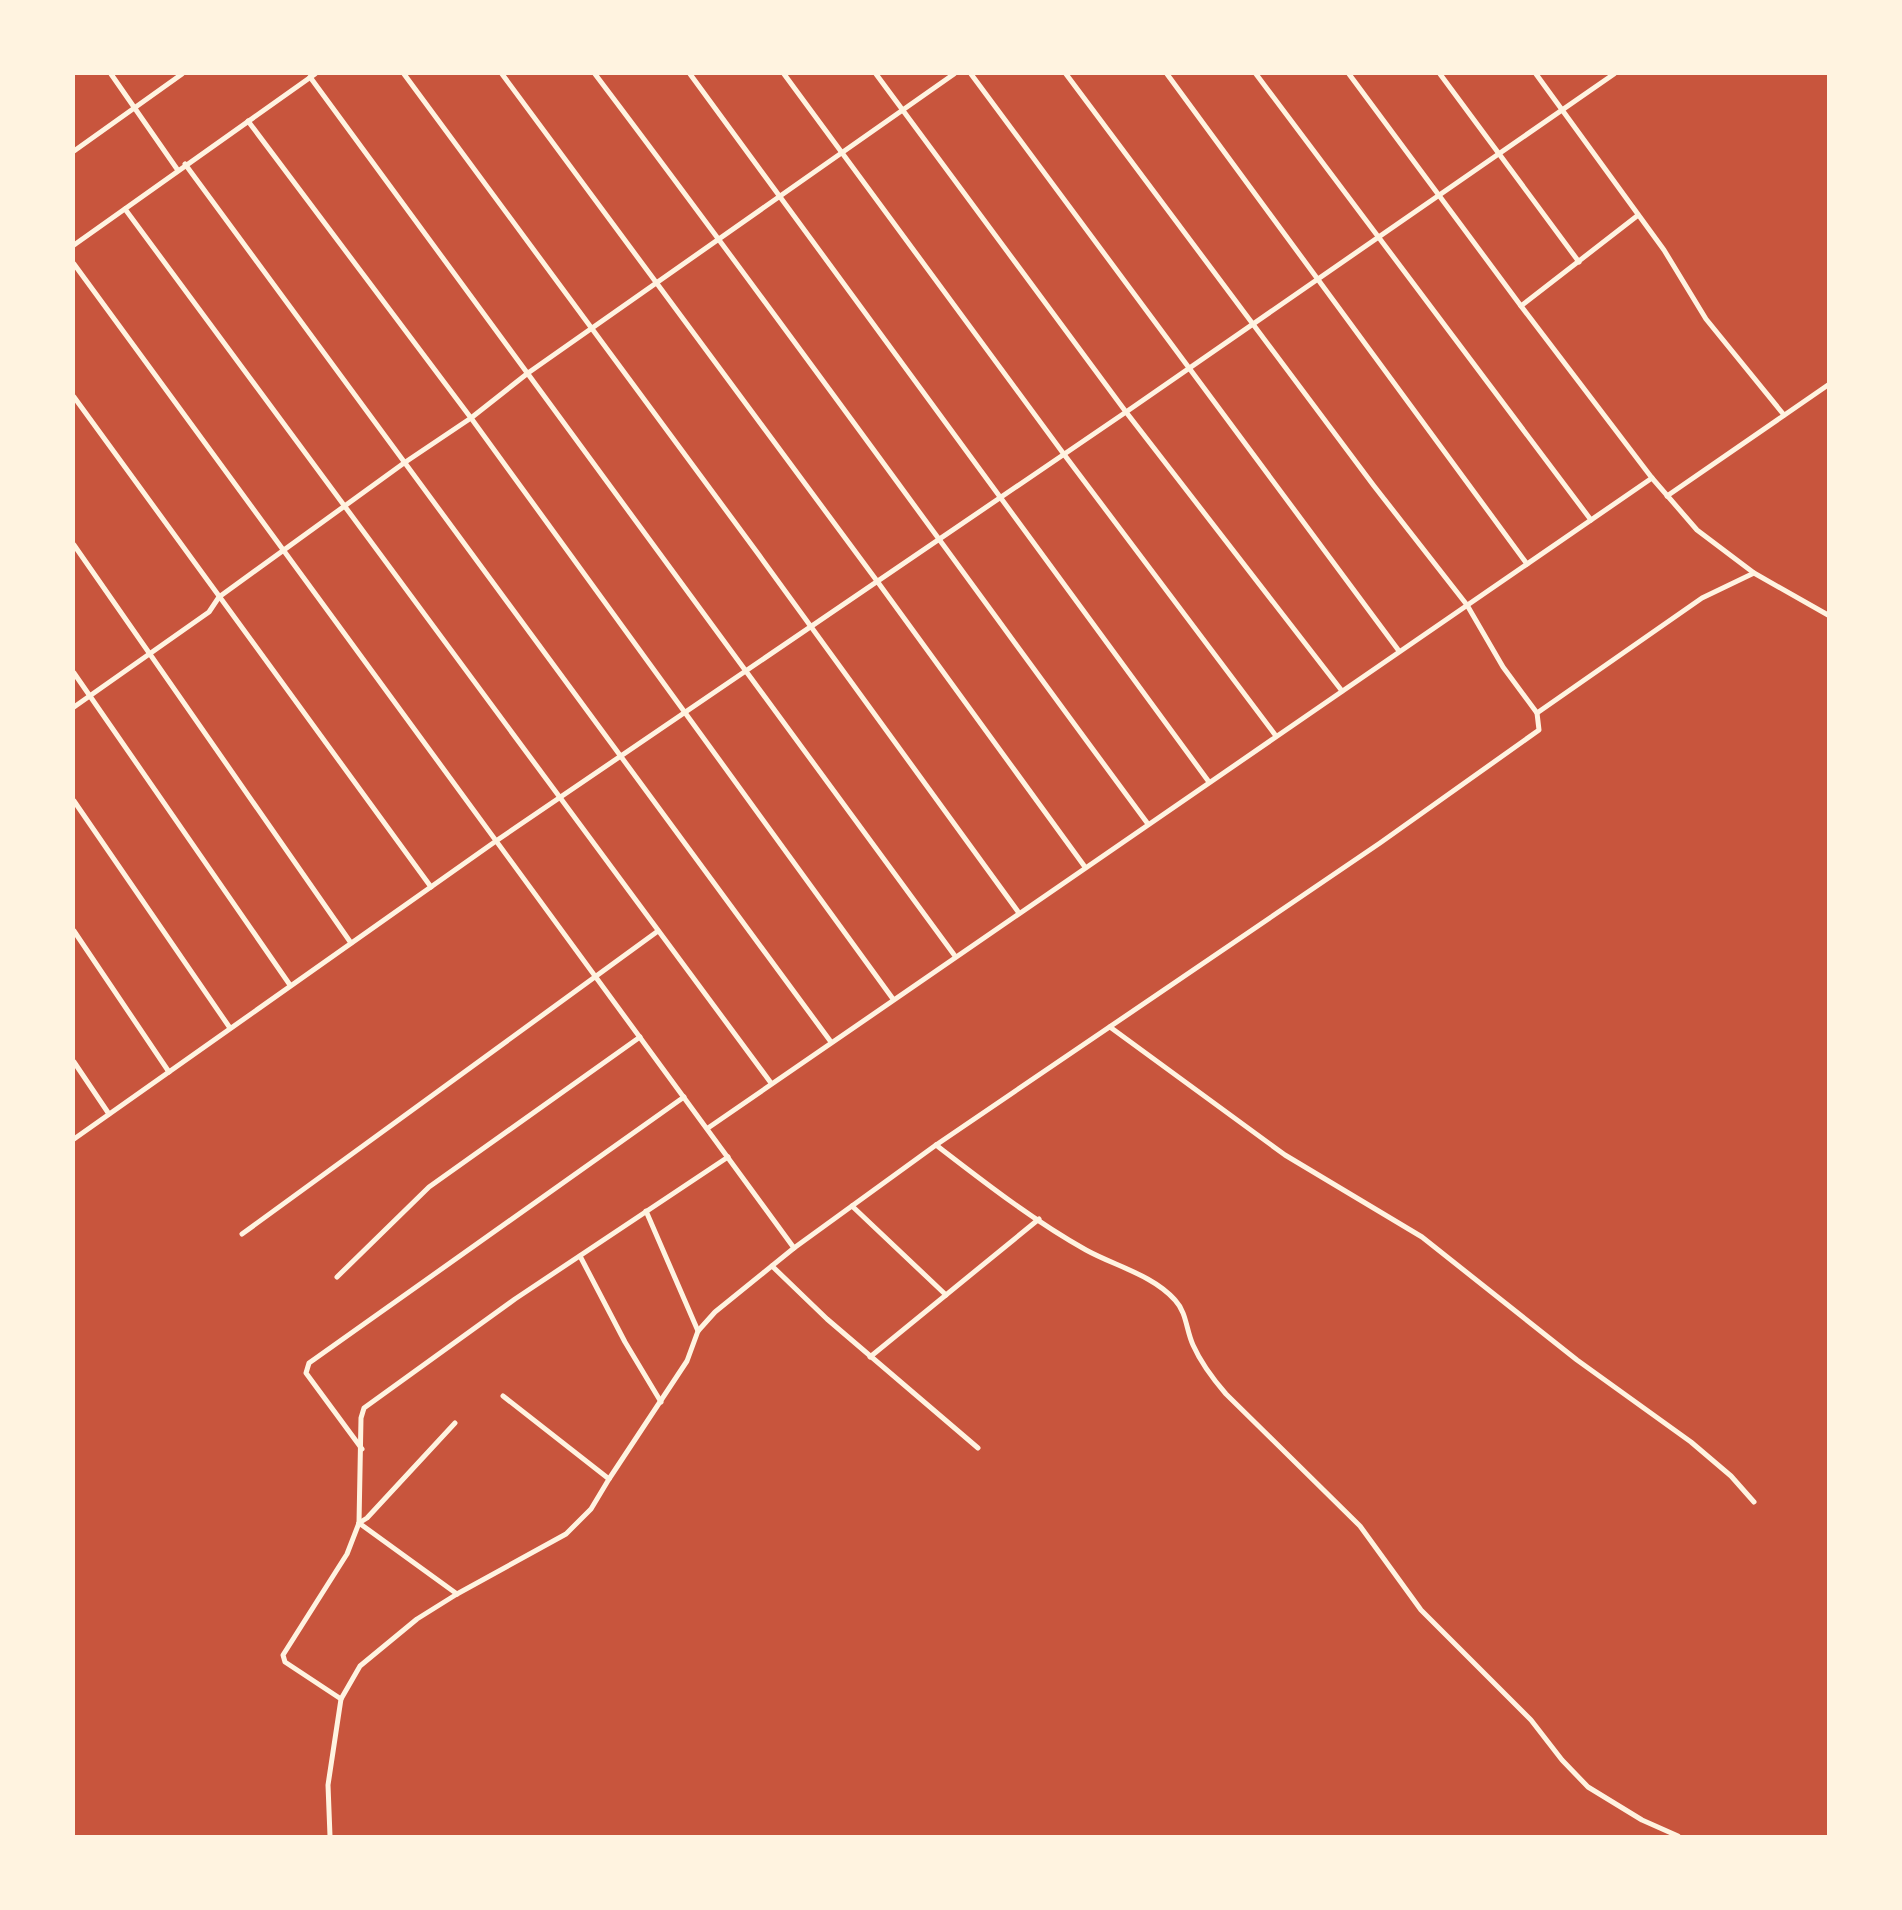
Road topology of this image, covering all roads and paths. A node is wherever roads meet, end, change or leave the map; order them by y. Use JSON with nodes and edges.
{"nodes":[{"id":1,"x":111,"y":74,"type":"edge"},
{"id":2,"x":182,"y":74,"type":"edge"},
{"id":3,"x":404,"y":74,"type":"edge"},
{"id":4,"x":502,"y":74,"type":"edge"},
{"id":5,"x":595,"y":74,"type":"edge"},
{"id":6,"x":691,"y":74,"type":"edge"},
{"id":7,"x":784,"y":74,"type":"edge"},
{"id":8,"x":876,"y":74,"type":"edge"},
{"id":9,"x":954,"y":74,"type":"edge"},
{"id":10,"x":971,"y":74,"type":"edge"},
{"id":11,"x":1066,"y":74,"type":"edge"},
{"id":12,"x":1167,"y":74,"type":"edge"},
{"id":13,"x":1256,"y":74,"type":"edge"},
{"id":14,"x":1349,"y":74,"type":"edge"},
{"id":15,"x":1440,"y":74,"type":"edge"},
{"id":16,"x":1536,"y":74,"type":"edge"},
{"id":17,"x":1614,"y":74,"type":"edge"},
{"id":18,"x":312,"y":75,"type":"edge"},
{"id":19,"x":134,"y":107,"type":"junction"},
{"id":20,"x":903,"y":109,"type":"junction"},
{"id":21,"x":1563,"y":109,"type":"junction"},
{"id":22,"x":248,"y":121,"type":"junction"},
{"id":23,"x":74,"y":150,"type":"edge"},
{"id":24,"x":1498,"y":152,"type":"junction"},
{"id":25,"x":843,"y":153,"type":"junction"},
{"id":26,"x":185,"y":164,"type":"junction"},
{"id":27,"x":177,"y":169,"type":"junction"},
{"id":28,"x":781,"y":195,"type":"junction"},
{"id":29,"x":1439,"y":195,"type":"junction"},
{"id":30,"x":125,"y":209,"type":"junction"},
{"id":31,"x":1637,"y":216,"type":"junction"},
{"id":32,"x":1378,"y":235,"type":"junction"},
{"id":33,"x":719,"y":238,"type":"junction"},
{"id":34,"x":74,"y":245,"type":"edge"},
{"id":35,"x":1579,"y":262,"type":"junction"},
{"id":36,"x":74,"y":264,"type":"edge"},
{"id":37,"x":1318,"y":277,"type":"junction"},
{"id":38,"x":657,"y":282,"type":"junction"},
{"id":39,"x":1521,"y":306,"type":"junction"},
{"id":40,"x":1252,"y":322,"type":"junction"},
{"id":41,"x":591,"y":328,"type":"junction"},
{"id":42,"x":1188,"y":366,"type":"junction"},
{"id":43,"x":528,"y":373,"type":"junction"},
{"id":44,"x":1829,"y":384,"type":"edge"},
{"id":45,"x":74,"y":397,"type":"edge"},
{"id":46,"x":1126,"y":412,"type":"junction"},
{"id":47,"x":1784,"y":415,"type":"junction"},
{"id":48,"x":471,"y":418,"type":"junction"},
{"id":49,"x":1063,"y":453,"type":"junction"},
{"id":50,"x":404,"y":463,"type":"junction"},
{"id":51,"x":1652,"y":478,"type":"junction"},
{"id":52,"x":1001,"y":495,"type":"junction"},
{"id":53,"x":1667,"y":496,"type":"junction"},
{"id":54,"x":345,"y":506,"type":"junction"},
{"id":55,"x":1591,"y":520,"type":"junction"},
{"id":56,"x":937,"y":539,"type":"junction"},
{"id":57,"x":74,"y":545,"type":"edge"},
{"id":58,"x":284,"y":549,"type":"junction"},
{"id":59,"x":1527,"y":564,"type":"junction"},
{"id":60,"x":1754,"y":573,"type":"junction"},
{"id":61,"x":877,"y":581,"type":"junction"},
{"id":62,"x":219,"y":597,"type":"junction"},
{"id":63,"x":1467,"y":605,"type":"junction"},
{"id":64,"x":1829,"y":615,"type":"edge"},
{"id":65,"x":810,"y":626,"type":"junction"},
{"id":66,"x":1399,"y":651,"type":"junction"},
{"id":67,"x":148,"y":653,"type":"junction"},
{"id":68,"x":746,"y":670,"type":"junction"},
{"id":69,"x":74,"y":673,"type":"edge"},
{"id":70,"x":1342,"y":691,"type":"junction"},
{"id":71,"x":89,"y":696,"type":"junction"},
{"id":72,"x":74,"y":707,"type":"edge"},
{"id":73,"x":683,"y":713,"type":"junction"},
{"id":74,"x":1537,"y":713,"type":"junction"},
{"id":75,"x":1276,"y":736,"type":"junction"},
{"id":76,"x":620,"y":756,"type":"junction"},
{"id":77,"x":1209,"y":782,"type":"junction"},
{"id":78,"x":558,"y":798,"type":"junction"},
{"id":79,"x":74,"y":801,"type":"edge"},
{"id":80,"x":1149,"y":824,"type":"junction"},
{"id":81,"x":495,"y":841,"type":"junction"},
{"id":82,"x":1085,"y":867,"type":"junction"},
{"id":83,"x":431,"y":887,"type":"junction"},
{"id":84,"x":1019,"y":913,"type":"junction"},
{"id":85,"x":74,"y":931,"type":"edge"},
{"id":86,"x":658,"y":931,"type":"junction"},
{"id":87,"x":351,"y":943,"type":"junction"},
{"id":88,"x":955,"y":956,"type":"junction"},
{"id":89,"x":595,"y":975,"type":"junction"},
{"id":90,"x":290,"y":985,"type":"junction"},
{"id":91,"x":893,"y":999,"type":"junction"},
{"id":92,"x":1110,"y":1027,"type":"junction"},
{"id":93,"x":230,"y":1028,"type":"junction"},
{"id":94,"x":640,"y":1037,"type":"junction"},
{"id":95,"x":831,"y":1042,"type":"junction"},
{"id":96,"x":74,"y":1062,"type":"edge"},
{"id":97,"x":169,"y":1072,"type":"junction"},
{"id":98,"x":771,"y":1083,"type":"junction"},
{"id":99,"x":684,"y":1097,"type":"junction"},
{"id":100,"x":109,"y":1114,"type":"junction"},
{"id":101,"x":708,"y":1128,"type":"junction"},
{"id":102,"x":74,"y":1139,"type":"edge"},
{"id":103,"x":936,"y":1145,"type":"junction"},
{"id":104,"x":728,"y":1157,"type":"junction"},
{"id":105,"x":852,"y":1206,"type":"junction"},
{"id":106,"x":646,"y":1211,"type":"junction"},
{"id":107,"x":1039,"y":1219,"type":"junction"},
{"id":108,"x":242,"y":1234,"type":"dead end"},
{"id":109,"x":794,"y":1248,"type":"junction"},
{"id":110,"x":580,"y":1256,"type":"junction"},
{"id":111,"x":772,"y":1266,"type":"junction"},
{"id":112,"x":337,"y":1278,"type":"dead end"},
{"id":113,"x":946,"y":1295,"type":"junction"},
{"id":114,"x":698,"y":1331,"type":"junction"},
{"id":115,"x":870,"y":1357,"type":"junction"},
{"id":116,"x":503,"y":1396,"type":"dead end"},
{"id":117,"x":661,"y":1402,"type":"junction"},
{"id":118,"x":455,"y":1423,"type":"dead end"},
{"id":119,"x":978,"y":1448,"type":"dead end"},
{"id":120,"x":362,"y":1449,"type":"junction"},
{"id":121,"x":609,"y":1479,"type":"junction"},
{"id":122,"x":1754,"y":1502,"type":"dead end"},
{"id":123,"x":359,"y":1523,"type":"junction"},
{"id":124,"x":457,"y":1594,"type":"junction"},
{"id":125,"x":341,"y":1699,"type":"junction"},
{"id":126,"x":330,"y":1836,"type":"edge"},
{"id":127,"x":1678,"y":1836,"type":"edge"}],
"edges":[{"from":1,"to":19,"type":"street"},
{"from":2,"to":19,"type":"street"},
{"from":3,"to":41,"type":"street"},
{"from":4,"to":38,"type":"street"},
{"from":5,"to":33,"type":"street"},
{"from":6,"to":28,"type":"street"},
{"from":7,"to":25,"type":"street"},
{"from":8,"to":20,"type":"street"},
{"from":9,"to":20,"type":"street"},
{"from":10,"to":42,"type":"street"},
{"from":11,"to":40,"type":"street"},
{"from":12,"to":37,"type":"street"},
{"from":13,"to":32,"type":"street"},
{"from":14,"to":29,"type":"street"},
{"from":15,"to":24,"type":"street"},
{"from":16,"to":21,"type":"street"},
{"from":17,"to":21,"type":"street"},
{"from":18,"to":22,"type":"street"},
{"from":18,"to":43,"type":"street"},
{"from":19,"to":23,"type":"street"},
{"from":19,"to":27,"type":"street"},
{"from":20,"to":25,"type":"street"},
{"from":20,"to":46,"type":"street"},
{"from":21,"to":24,"type":"street"},
{"from":21,"to":31,"type":"street"},
{"from":22,"to":26,"type":"street"},
{"from":22,"to":48,"type":"street"},
{"from":24,"to":29,"type":"street"},
{"from":24,"to":35,"type":"street"},
{"from":25,"to":28,"type":"street"},
{"from":25,"to":49,"type":"street"},
{"from":26,"to":27,"type":"street"},
{"from":26,"to":50,"type":"street"},
{"from":27,"to":30,"type":"street"},
{"from":28,"to":33,"type":"street"},
{"from":28,"to":52,"type":"street"},
{"from":29,"to":32,"type":"street"},
{"from":29,"to":39,"type":"street"},
{"from":30,"to":34,"type":"street"},
{"from":30,"to":54,"type":"street"},
{"from":31,"to":35,"type":"street"},
{"from":31,"to":47,"type":"street"},
{"from":32,"to":37,"type":"street"},
{"from":32,"to":55,"type":"street"},
{"from":33,"to":38,"type":"street"},
{"from":33,"to":56,"type":"street"},
{"from":35,"to":39,"type":"street"},
{"from":36,"to":58,"type":"street"},
{"from":37,"to":40,"type":"street"},
{"from":37,"to":59,"type":"street"},
{"from":38,"to":41,"type":"street"},
{"from":38,"to":61,"type":"street"},
{"from":39,"to":51,"type":"street"},
{"from":40,"to":42,"type":"street"},
{"from":40,"to":63,"type":"street"},
{"from":41,"to":43,"type":"street"},
{"from":41,"to":65,"type":"street"},
{"from":42,"to":46,"type":"street"},
{"from":42,"to":66,"type":"street"},
{"from":43,"to":48,"type":"street"},
{"from":43,"to":68,"type":"street"},
{"from":44,"to":47,"type":"street"},
{"from":45,"to":62,"type":"street"},
{"from":46,"to":49,"type":"street"},
{"from":46,"to":70,"type":"street"},
{"from":47,"to":53,"type":"street"},
{"from":48,"to":50,"type":"street"},
{"from":48,"to":73,"type":"street"},
{"from":49,"to":52,"type":"street"},
{"from":49,"to":75,"type":"street"},
{"from":50,"to":54,"type":"street"},
{"from":50,"to":76,"type":"street"},
{"from":51,"to":53,"type":"street"},
{"from":51,"to":55,"type":"street"},
{"from":52,"to":56,"type":"street"},
{"from":52,"to":77,"type":"street"},
{"from":53,"to":60,"type":"street"},
{"from":54,"to":58,"type":"street"},
{"from":54,"to":78,"type":"street"},
{"from":55,"to":59,"type":"street"},
{"from":56,"to":61,"type":"street"},
{"from":56,"to":80,"type":"street"},
{"from":57,"to":67,"type":"street"},
{"from":58,"to":62,"type":"street"},
{"from":58,"to":81,"type":"street"},
{"from":59,"to":63,"type":"street"},
{"from":60,"to":64,"type":"street"},
{"from":60,"to":74,"type":"street"},
{"from":61,"to":65,"type":"street"},
{"from":61,"to":82,"type":"street"},
{"from":62,"to":67,"type":"street"},
{"from":62,"to":83,"type":"street"},
{"from":63,"to":66,"type":"street"},
{"from":63,"to":74,"type":"street"},
{"from":65,"to":68,"type":"street"},
{"from":65,"to":84,"type":"street"},
{"from":66,"to":70,"type":"street"},
{"from":67,"to":71,"type":"street"},
{"from":67,"to":87,"type":"street"},
{"from":68,"to":73,"type":"street"},
{"from":68,"to":88,"type":"street"},
{"from":69,"to":71,"type":"street"},
{"from":70,"to":75,"type":"street"},
{"from":71,"to":72,"type":"street"},
{"from":71,"to":90,"type":"street"},
{"from":73,"to":76,"type":"street"},
{"from":73,"to":91,"type":"street"},
{"from":74,"to":92,"type":"street"},
{"from":75,"to":77,"type":"street"},
{"from":76,"to":78,"type":"street"},
{"from":76,"to":95,"type":"street"},
{"from":77,"to":80,"type":"street"},
{"from":78,"to":81,"type":"street"},
{"from":78,"to":86,"type":"street"},
{"from":79,"to":93,"type":"street"},
{"from":80,"to":82,"type":"street"},
{"from":81,"to":83,"type":"street"},
{"from":81,"to":89,"type":"street"},
{"from":82,"to":84,"type":"street"},
{"from":83,"to":87,"type":"street"},
{"from":84,"to":88,"type":"street"},
{"from":85,"to":97,"type":"street"},
{"from":86,"to":89,"type":"street"},
{"from":86,"to":98,"type":"street"},
{"from":87,"to":90,"type":"street"},
{"from":88,"to":91,"type":"street"},
{"from":89,"to":94,"type":"street"},
{"from":89,"to":108,"type":"street"},
{"from":90,"to":93,"type":"street"},
{"from":91,"to":95,"type":"street"},
{"from":92,"to":103,"type":"street"},
{"from":92,"to":122,"type":"street"},
{"from":93,"to":97,"type":"street"},
{"from":94,"to":99,"type":"street"},
{"from":94,"to":112,"type":"street"},
{"from":95,"to":98,"type":"street"},
{"from":96,"to":100,"type":"street"},
{"from":97,"to":100,"type":"street"},
{"from":98,"to":101,"type":"street"},
{"from":99,"to":101,"type":"street"},
{"from":99,"to":120,"type":"street"},
{"from":100,"to":102,"type":"street"},
{"from":101,"to":104,"type":"street"},
{"from":103,"to":105,"type":"street"},
{"from":103,"to":107,"type":"street"},
{"from":104,"to":106,"type":"street"},
{"from":104,"to":109,"type":"street"},
{"from":105,"to":109,"type":"street"},
{"from":105,"to":113,"type":"street"},
{"from":106,"to":110,"type":"street"},
{"from":106,"to":114,"type":"street"},
{"from":107,"to":113,"type":"street"},
{"from":107,"to":127,"type":"street"},
{"from":109,"to":111,"type":"street"},
{"from":110,"to":117,"type":"street"},
{"from":110,"to":120,"type":"street"},
{"from":111,"to":114,"type":"street"},
{"from":111,"to":115,"type":"street"},
{"from":113,"to":115,"type":"street"},
{"from":114,"to":117,"type":"street"},
{"from":115,"to":119,"type":"street"},
{"from":116,"to":121,"type":"street"},
{"from":117,"to":121,"type":"street"},
{"from":118,"to":123,"type":"street"},
{"from":120,"to":123,"type":"street"},
{"from":121,"to":124,"type":"street"},
{"from":123,"to":124,"type":"street"},
{"from":123,"to":125,"type":"street"},
{"from":124,"to":125,"type":"street"},
{"from":125,"to":126,"type":"street"}]}
